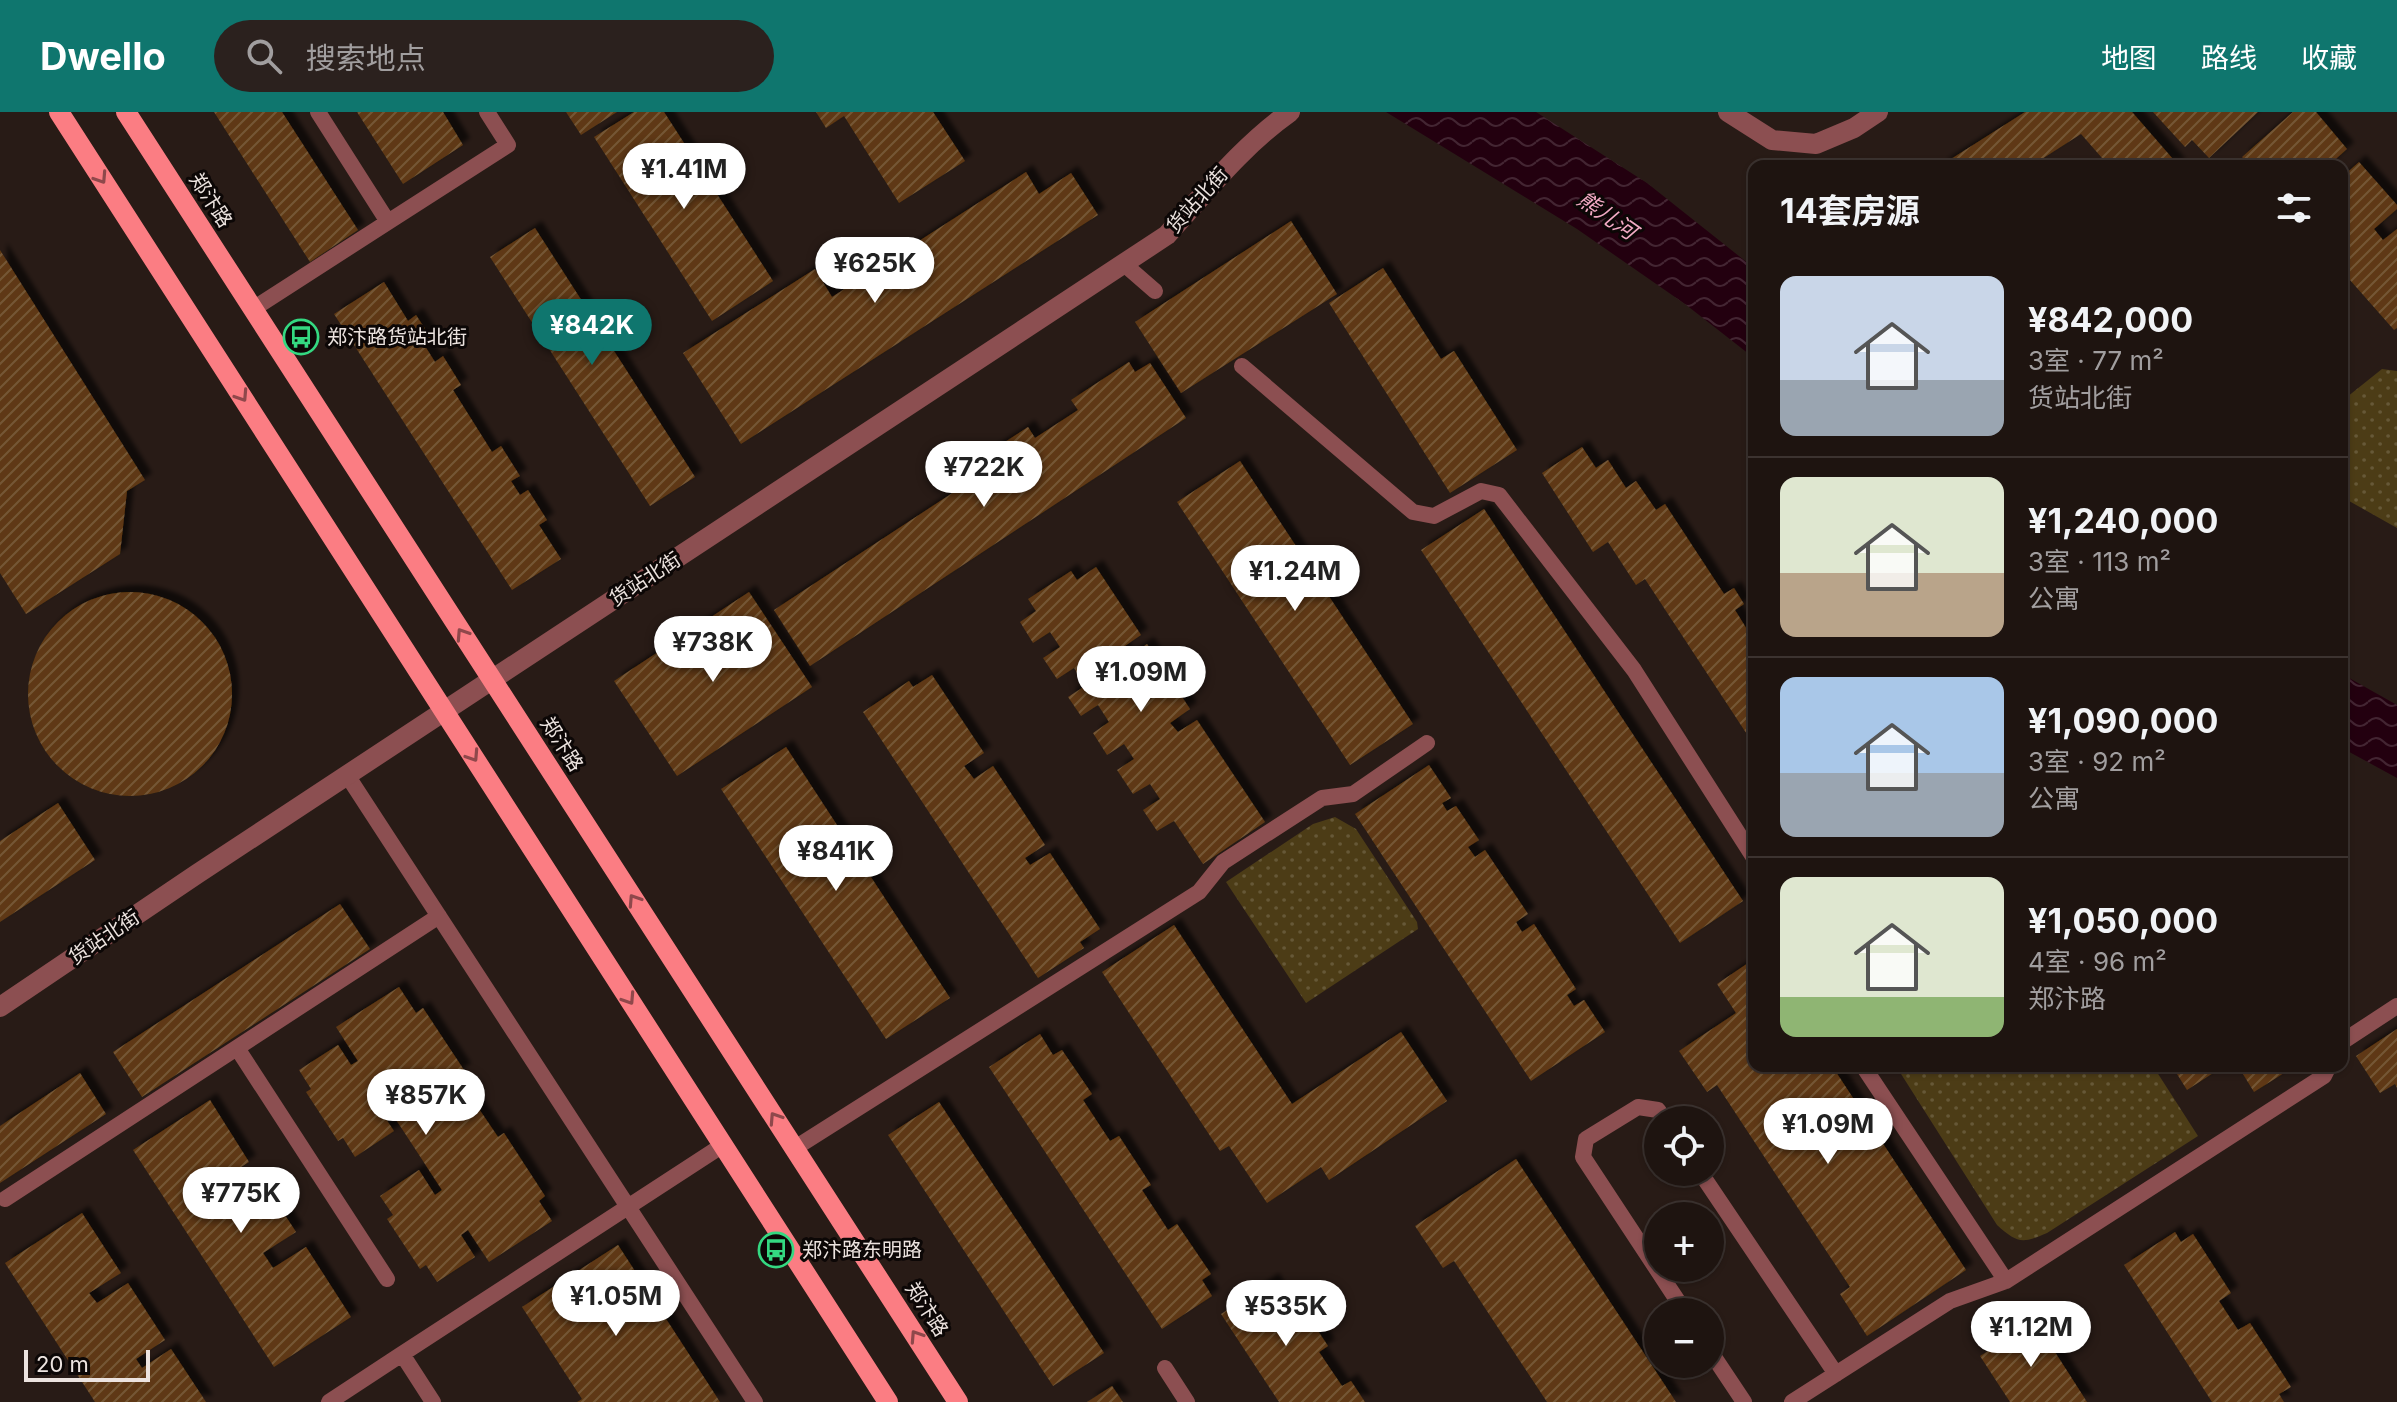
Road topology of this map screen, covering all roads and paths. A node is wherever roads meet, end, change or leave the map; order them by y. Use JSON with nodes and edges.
{"nodes":[{"id":1,"x":59,"y":112,"type":"edge"},
{"id":2,"x":126,"y":112,"type":"edge"},
{"id":3,"x":318,"y":112,"type":"edge"},
{"id":4,"x":487,"y":112,"type":"edge"},
{"id":5,"x":1290,"y":112,"type":"edge"},
{"id":6,"x":1728,"y":112,"type":"edge"},
{"id":7,"x":1878,"y":112,"type":"edge"},
{"id":8,"x":388,"y":222,"type":"junction"},
{"id":9,"x":1124,"y":264,"type":"junction"},
{"id":10,"x":1155,"y":291,"type":"dead end"},
{"id":11,"x":253,"y":309,"type":"junction"},
{"id":12,"x":1242,"y":366,"type":"dead end"},
{"id":13,"x":492,"y":680,"type":"junction"},
{"id":14,"x":445,"y":711,"type":"junction"},
{"id":15,"x":1427,"y":743,"type":"dead end"},
{"id":16,"x":347,"y":775,"type":"junction"},
{"id":17,"x":1748,"y":849,"type":"edge"},
{"id":18,"x":439,"y":916,"type":"junction"},
{"id":19,"x":2397,"y":1006,"type":"edge"},
{"id":20,"x":0,"y":1007,"type":"edge"},
{"id":21,"x":2348,"y":1038,"type":"edge"},
{"id":22,"x":237,"y":1048,"type":"junction"},
{"id":23,"x":1867,"y":1072,"type":"edge"},
{"id":24,"x":2326,"y":1072,"type":"edge"},
{"id":25,"x":1644,"y":1108,"type":"edge"},
{"id":26,"x":723,"y":1145,"type":"junction"},
{"id":27,"x":795,"y":1148,"type":"junction"},
{"id":28,"x":1709,"y":1186,"type":"edge"},
{"id":29,"x":5,"y":1199,"type":"dead end"},
{"id":30,"x":628,"y":1207,"type":"junction"},
{"id":31,"x":387,"y":1279,"type":"dead end"},
{"id":32,"x":2006,"y":1281,"type":"junction"},
{"id":33,"x":1676,"y":1298,"type":"edge"},
{"id":34,"x":402,"y":1354,"type":"junction"},
{"id":35,"x":1165,"y":1368,"type":"dead end"},
{"id":36,"x":1724,"y":1372,"type":"edge"},
{"id":37,"x":1836,"y":1374,"type":"junction"},
{"id":38,"x":329,"y":1402,"type":"edge"},
{"id":39,"x":433,"y":1402,"type":"edge"},
{"id":40,"x":755,"y":1402,"type":"edge"},
{"id":41,"x":888,"y":1402,"type":"edge"},
{"id":42,"x":958,"y":1402,"type":"edge"},
{"id":43,"x":1187,"y":1402,"type":"edge"},
{"id":44,"x":1744,"y":1402,"type":"edge"},
{"id":45,"x":1792,"y":1402,"type":"edge"}],
"edges":[{"from":1,"to":14,"type":"main road","one_way":true},
{"from":2,"to":11,"type":"main road","name":"郑汴路"},
{"from":3,"to":8,"type":"lane"},
{"from":4,"to":8,"type":"lane"},
{"from":5,"to":9,"type":"street","name":"货站北街"},
{"from":6,"to":7,"type":"street"},
{"from":8,"to":11,"type":"lane"},
{"from":9,"to":10,"type":"lane"},
{"from":9,"to":13,"type":"street","name":"货站北街"},
{"from":13,"to":11,"type":"main road","name":"郑汴路","one_way":true},
{"from":12,"to":17,"type":"lane"},
{"from":13,"to":14,"type":"street","name":"货站北街"},
{"from":27,"to":13,"type":"main road","name":"郑汴路","one_way":true},
{"from":14,"to":16,"type":"street","name":"货站北街"},
{"from":14,"to":26,"type":"main road","one_way":true},
{"from":15,"to":27,"type":"lane"},
{"from":16,"to":18,"type":"lane"},
{"from":16,"to":20,"type":"street","name":"货站北街"},
{"from":18,"to":22,"type":"lane"},
{"from":18,"to":30,"type":"lane"},
{"from":19,"to":21,"type":"lane"},
{"from":22,"to":29,"type":"lane"},
{"from":22,"to":31,"type":"lane"},
{"from":23,"to":32,"type":"lane"},
{"from":24,"to":32,"type":"lane"},
{"from":25,"to":33,"type":"lane"},
{"from":26,"to":30,"type":"lane"},
{"from":26,"to":41,"type":"main road"},
{"from":42,"to":27,"type":"main road","name":"郑汴路","one_way":true},
{"from":28,"to":37,"type":"lane"},
{"from":30,"to":34,"type":"lane"},
{"from":30,"to":40,"type":"lane"},
{"from":32,"to":37,"type":"lane"},
{"from":34,"to":38,"type":"lane"},
{"from":34,"to":39,"type":"lane"},
{"from":35,"to":43,"type":"lane"},
{"from":36,"to":44,"type":"lane"},
{"from":37,"to":45,"type":"lane"}]}
